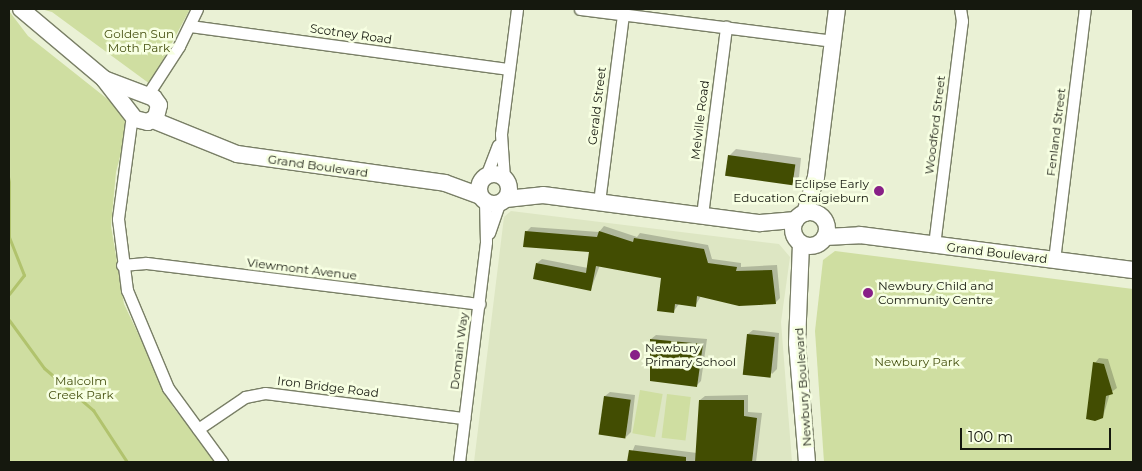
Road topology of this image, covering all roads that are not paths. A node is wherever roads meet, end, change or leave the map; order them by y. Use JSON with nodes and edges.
{"nodes":[{"id":1,"x":21,"y":9,"type":"edge"},
{"id":2,"x":197,"y":9,"type":"edge"},
{"id":3,"x":517,"y":9,"type":"edge"},
{"id":4,"x":580,"y":9,"type":"edge"},
{"id":5,"x":838,"y":9,"type":"edge"},
{"id":6,"x":960,"y":9,"type":"edge"},
{"id":7,"x":1085,"y":9,"type":"edge"},
{"id":8,"x":623,"y":14,"type":"junction"},
{"id":9,"x":190,"y":26,"type":"junction"},
{"id":10,"x":726,"y":27,"type":"junction"},
{"id":11,"x":834,"y":41,"type":"junction"},
{"id":12,"x":509,"y":69,"type":"junction"},
{"id":13,"x":104,"y":79,"type":"junction"},
{"id":14,"x":151,"y":106,"type":"junction"},
{"id":15,"x":132,"y":113,"type":"junction"},
{"id":16,"x":501,"y":134,"type":"junction"},
{"id":17,"x":130,"y":146,"type":"junction"},
{"id":18,"x":505,"y":179,"type":"junction"},
{"id":19,"x":490,"y":193,"type":"junction"},
{"id":20,"x":543,"y":196,"type":"junction"},
{"id":21,"x":599,"y":202,"type":"junction"},
{"id":22,"x":702,"y":215,"type":"junction"},
{"id":23,"x":811,"y":229,"type":"junction"},
{"id":24,"x":934,"y":245,"type":"junction"},
{"id":25,"x":1054,"y":260,"type":"junction"},
{"id":26,"x":122,"y":265,"type":"junction"},
{"id":27,"x":1133,"y":270,"type":"edge"},
{"id":28,"x":479,"y":304,"type":"junction"},
{"id":29,"x":464,"y":418,"type":"junction"},
{"id":30,"x":198,"y":429,"type":"junction"},
{"id":31,"x":222,"y":462,"type":"edge"},
{"id":32,"x":459,"y":462,"type":"edge"},
{"id":33,"x":807,"y":462,"type":"edge"}],
"edges":[{"from":1,"to":13,"type":"street","name":"Grand Boulevard"},
{"from":2,"to":9,"type":"street"},
{"from":3,"to":12,"type":"street","name":"Domain Way"},
{"from":4,"to":8,"type":"street"},
{"from":5,"to":11,"type":"street","name":"Newbury Boulevard"},
{"from":6,"to":24,"type":"street","name":"Woodford Street"},
{"from":7,"to":25,"type":"street","name":"Fenland Street"},
{"from":8,"to":10,"type":"street"},
{"from":8,"to":21,"type":"street","name":"Gerald Street"},
{"from":9,"to":12,"type":"street","name":"Scotney Road"},
{"from":9,"to":14,"type":"street"},
{"from":10,"to":11,"type":"street"},
{"from":10,"to":22,"type":"street","name":"Melville Road"},
{"from":11,"to":23,"type":"street","name":"Newbury Boulevard"},
{"from":12,"to":16,"type":"street","name":"Domain Way"},
{"from":13,"to":14,"type":"street","name":"Grand Boulevard"},
{"from":13,"to":15,"type":"street","name":"Grand Boulevard"},
{"from":14,"to":15,"type":"street"},
{"from":14,"to":15,"type":"street"},
{"from":14,"to":17,"type":"street"},
{"from":14,"to":19,"type":"street","name":"Grand Boulevard"},
{"from":15,"to":17,"type":"street"},
{"from":16,"to":18,"type":"street","name":"Domain Way"},
{"from":16,"to":19,"type":"street","name":"Domain Way"},
{"from":17,"to":26,"type":"street"},
{"from":18,"to":19,"type":"street","name":"Grand Boulevard"},
{"from":18,"to":20,"type":"street","name":"Grand Boulevard"},
{"from":19,"to":20,"type":"street","name":"Grand Boulevard"},
{"from":19,"to":28,"type":"street","name":"Domain Way"},
{"from":20,"to":21,"type":"street","name":"Grand Boulevard"},
{"from":21,"to":22,"type":"street","name":"Grand Boulevard"},
{"from":22,"to":23,"type":"street","name":"Grand Boulevard"},
{"from":23,"to":24,"type":"street","name":"Grand Boulevard"},
{"from":23,"to":33,"type":"street","name":"Newbury Boulevard"},
{"from":24,"to":25,"type":"street","name":"Grand Boulevard"},
{"from":25,"to":27,"type":"street","name":"Grand Boulevard"},
{"from":26,"to":28,"type":"street","name":"Viewmont Avenue"},
{"from":26,"to":30,"type":"street"},
{"from":28,"to":29,"type":"street","name":"Domain Way"},
{"from":29,"to":30,"type":"street","name":"Iron Bridge Road"},
{"from":29,"to":32,"type":"street","name":"Domain Way"},
{"from":30,"to":31,"type":"street"}]}
